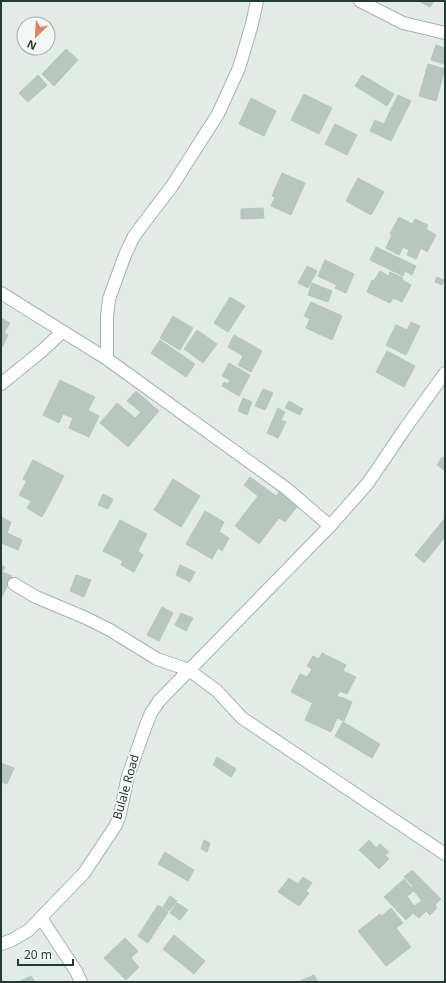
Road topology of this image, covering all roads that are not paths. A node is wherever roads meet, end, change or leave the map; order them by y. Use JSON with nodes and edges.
{"nodes":[{"id":1,"x":258,"y":1,"type":"edge"},
{"id":2,"x":360,"y":1,"type":"edge"},
{"id":3,"x":445,"y":32,"type":"edge"},
{"id":4,"x":1,"y":293,"type":"edge"},
{"id":5,"x":62,"y":332,"type":"junction"},
{"id":6,"x":107,"y":359,"type":"junction"},
{"id":7,"x":445,"y":373,"type":"edge"},
{"id":8,"x":1,"y":384,"type":"edge"},
{"id":9,"x":330,"y":526,"type":"junction"},
{"id":10,"x":14,"y":584,"type":"dead end"},
{"id":11,"x":189,"y":670,"type":"junction"},
{"id":12,"x":445,"y":854,"type":"edge"},
{"id":13,"x":41,"y":918,"type":"junction"},
{"id":14,"x":1,"y":944,"type":"edge"},
{"id":15,"x":81,"y":982,"type":"edge"}],
"edges":[{"from":1,"to":6,"type":"street"},
{"from":2,"to":3,"type":"street"},
{"from":4,"to":5,"type":"street"},
{"from":5,"to":6,"type":"street"},
{"from":5,"to":8,"type":"street"},
{"from":6,"to":9,"type":"street"},
{"from":7,"to":9,"type":"street","name":"Bulale Road"},
{"from":9,"to":11,"type":"street","name":"Bulale Road"},
{"from":10,"to":11,"type":"street"},
{"from":11,"to":12,"type":"street"},
{"from":11,"to":13,"type":"street","name":"Bulale Road"},
{"from":13,"to":14,"type":"street","name":"Bulale Road"},
{"from":13,"to":15,"type":"street"}]}
